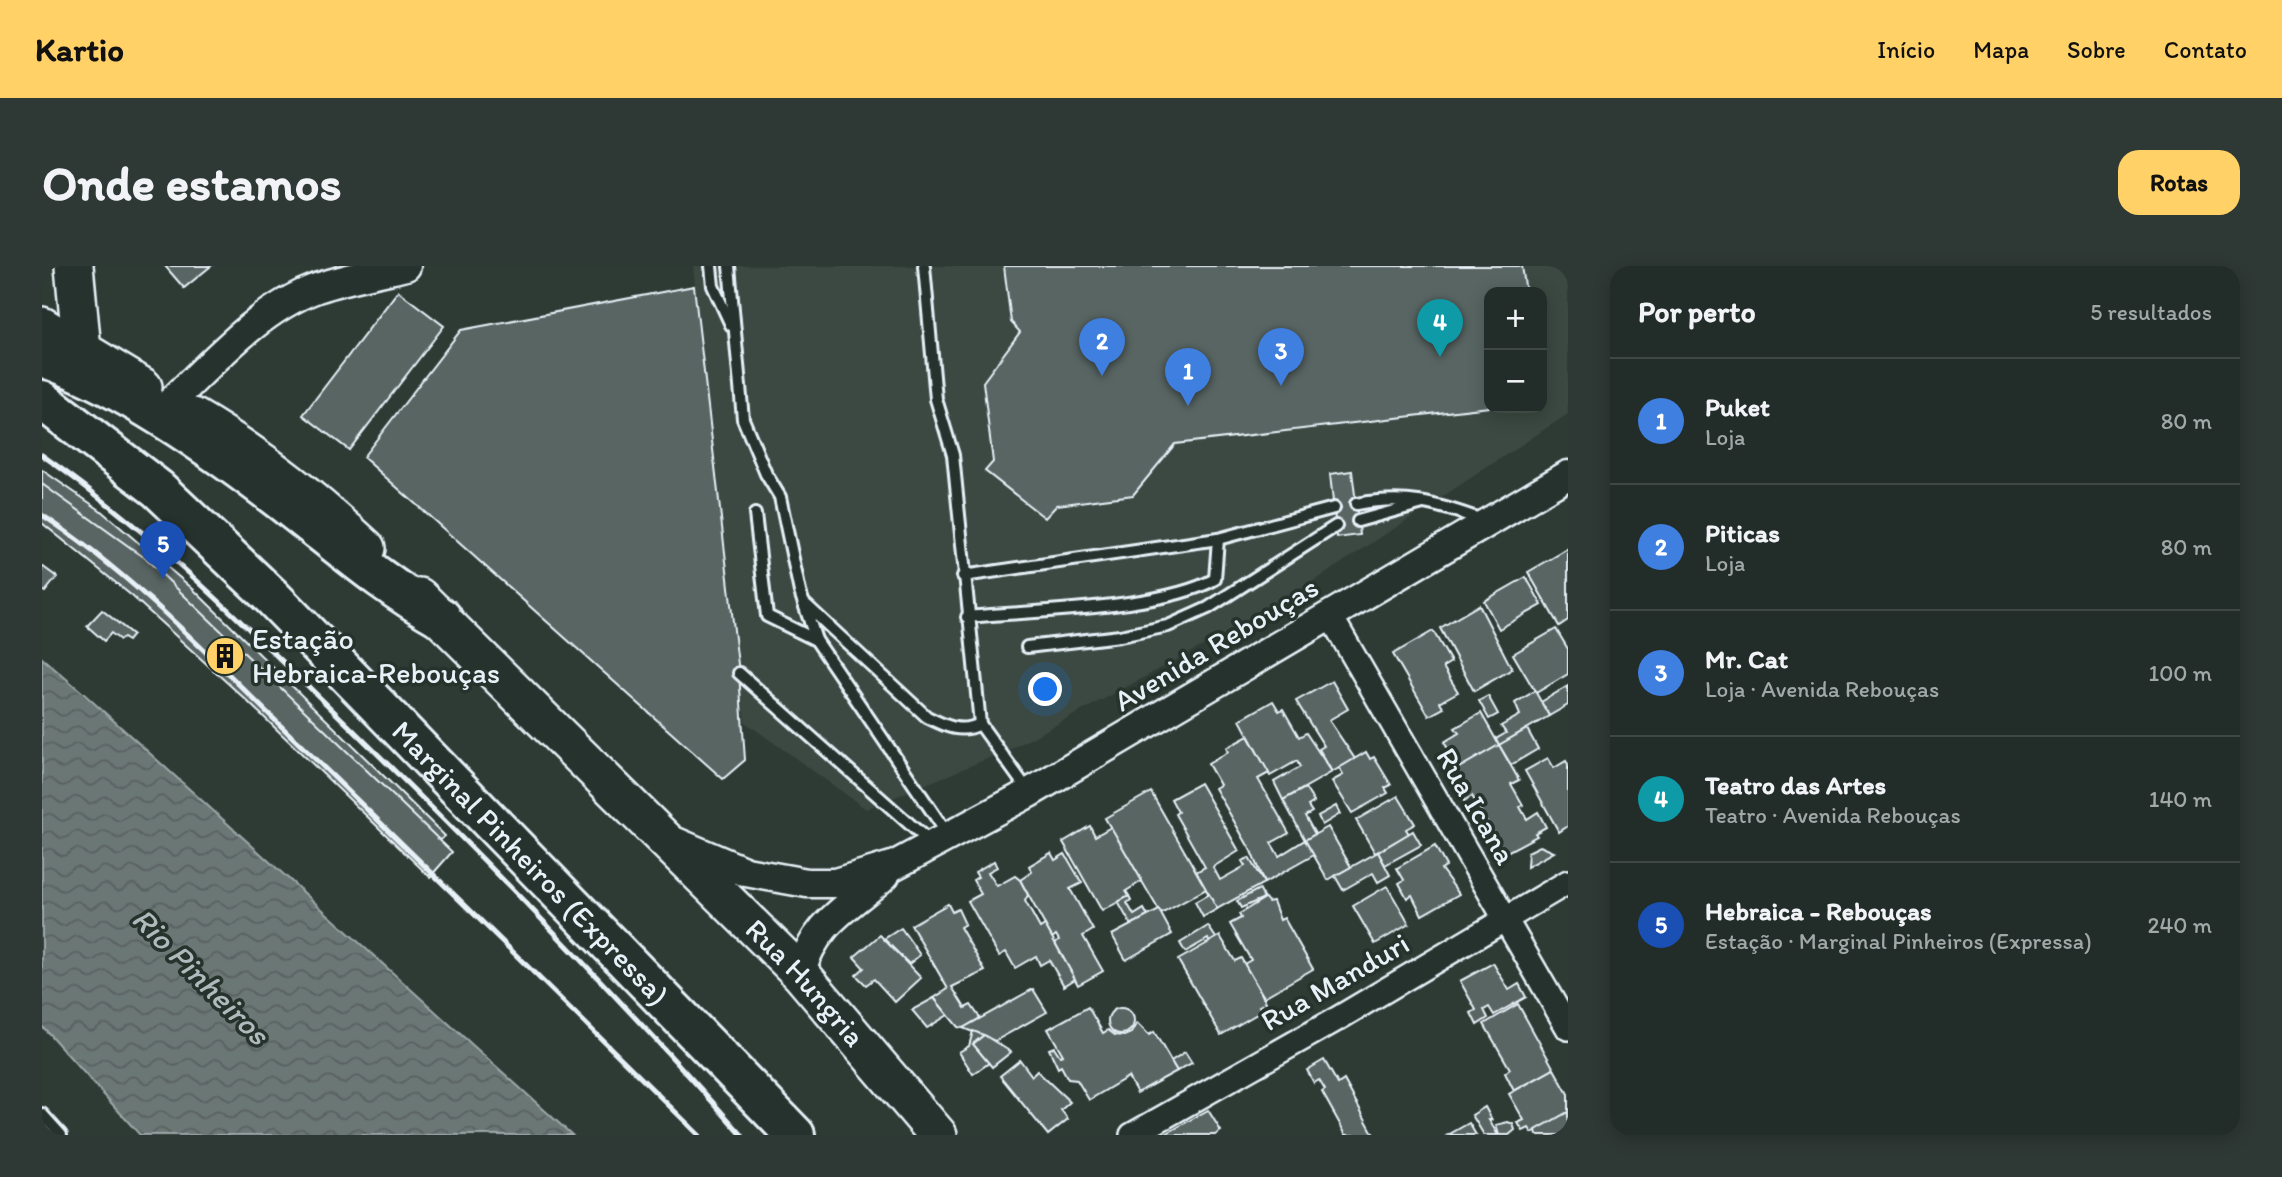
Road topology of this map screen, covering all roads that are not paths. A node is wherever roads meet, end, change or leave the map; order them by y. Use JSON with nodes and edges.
{"nodes":[{"id":1,"x":74,"y":266,"type":"edge"},
{"id":2,"x":406,"y":266,"type":"edge"},
{"id":3,"x":711,"y":266,"type":"edge"},
{"id":4,"x":729,"y":266,"type":"edge"},
{"id":5,"x":924,"y":266,"type":"edge"},
{"id":6,"x":42,"y":326,"type":"edge"},
{"id":7,"x":734,"y":332,"type":"junction"},
{"id":8,"x":82,"y":350,"type":"junction"},
{"id":9,"x":42,"y":357,"type":"edge"},
{"id":10,"x":42,"y":400,"type":"edge"},
{"id":11,"x":169,"y":404,"type":"junction"},
{"id":12,"x":1568,"y":475,"type":"edge"},
{"id":13,"x":1429,"y":502,"type":"junction"},
{"id":14,"x":1356,"y":504,"type":"dead end"},
{"id":15,"x":1334,"y":508,"type":"dead end"},
{"id":16,"x":755,"y":514,"type":"dead end"},
{"id":17,"x":1358,"y":521,"type":"dead end"},
{"id":18,"x":1488,"y":522,"type":"junction"},
{"id":19,"x":1336,"y":526,"type":"dead end"},
{"id":20,"x":1219,"y":539,"type":"junction"},
{"id":21,"x":963,"y":576,"type":"junction"},
{"id":22,"x":804,"y":602,"type":"junction"},
{"id":23,"x":1330,"y":615,"type":"junction"},
{"id":24,"x":967,"y":617,"type":"junction"},
{"id":25,"x":442,"y":618,"type":"junction"},
{"id":26,"x":816,"y":640,"type":"junction"},
{"id":27,"x":1027,"y":647,"type":"dead end"},
{"id":28,"x":739,"y":673,"type":"dead end"},
{"id":29,"x":980,"y":724,"type":"junction"},
{"id":30,"x":1029,"y":793,"type":"junction"},
{"id":31,"x":665,"y":837,"type":"junction"},
{"id":32,"x":941,"y":840,"type":"junction"},
{"id":33,"x":895,"y":865,"type":"junction"},
{"id":34,"x":1568,"y":882,"type":"edge"},
{"id":35,"x":1504,"y":918,"type":"junction"},
{"id":36,"x":800,"y":974,"type":"junction"},
{"id":37,"x":1568,"y":1028,"type":"edge"},
{"id":38,"x":42,"y":1114,"type":"edge"},
{"id":39,"x":61,"y":1135,"type":"edge"},
{"id":40,"x":795,"y":1135,"type":"edge"},
{"id":41,"x":939,"y":1135,"type":"edge"},
{"id":42,"x":1132,"y":1135,"type":"edge"}],
"edges":[{"from":1,"to":8,"type":"highway"},
{"from":2,"to":11,"type":"street"},
{"from":3,"to":7,"type":"lane"},
{"from":4,"to":7,"type":"lane"},
{"from":5,"to":21,"type":"lane"},
{"from":6,"to":8,"type":"highway","name":"Rua Hungria"},
{"from":7,"to":22,"type":"lane"},
{"from":8,"to":11,"type":"highway","name":"Rua Hungria"},
{"from":9,"to":25,"type":"highway"},
{"from":10,"to":40,"type":"highway","name":"Marginal Pinheiros (Expressa)"},
{"from":11,"to":25,"type":"highway","name":"Rua Hungria"},
{"from":12,"to":18,"type":"street","name":"Avenida Rebouças"},
{"from":13,"to":14,"type":"lane"},
{"from":13,"to":17,"type":"lane"},
{"from":13,"to":18,"type":"lane"},
{"from":15,"to":20,"type":"lane"},
{"from":16,"to":26,"type":"lane"},
{"from":18,"to":23,"type":"street","name":"Avenida Rebouças"},
{"from":19,"to":27,"type":"lane"},
{"from":20,"to":21,"type":"lane"},
{"from":20,"to":24,"type":"lane"},
{"from":21,"to":24,"type":"lane"},
{"from":22,"to":26,"type":"lane"},
{"from":22,"to":29,"type":"lane"},
{"from":23,"to":30,"type":"street","name":"Avenida Rebouças"},
{"from":23,"to":35,"type":"street","name":"Rua Icana"},
{"from":24,"to":29,"type":"lane"},
{"from":25,"to":31,"type":"highway","name":"Rua Hungria"},
{"from":26,"to":32,"type":"lane"},
{"from":28,"to":32,"type":"lane"},
{"from":29,"to":30,"type":"lane"},
{"from":30,"to":32,"type":"street","name":"Avenida Rebouças"},
{"from":31,"to":33,"type":"street","name":"Avenida Rebouças"},
{"from":31,"to":36,"type":"highway","name":"Rua Hungria"},
{"from":32,"to":33,"type":"street","name":"Avenida Rebouças"},
{"from":33,"to":36,"type":"street","name":"Avenida Rebouças"},
{"from":34,"to":35,"type":"street","name":"Rua Manduri"},
{"from":35,"to":37,"type":"street","name":"Rua Icana"},
{"from":35,"to":42,"type":"street","name":"Rua Manduri"},
{"from":36,"to":41,"type":"highway","name":"Rua Hungria"},
{"from":38,"to":39,"type":"lane"}]}
